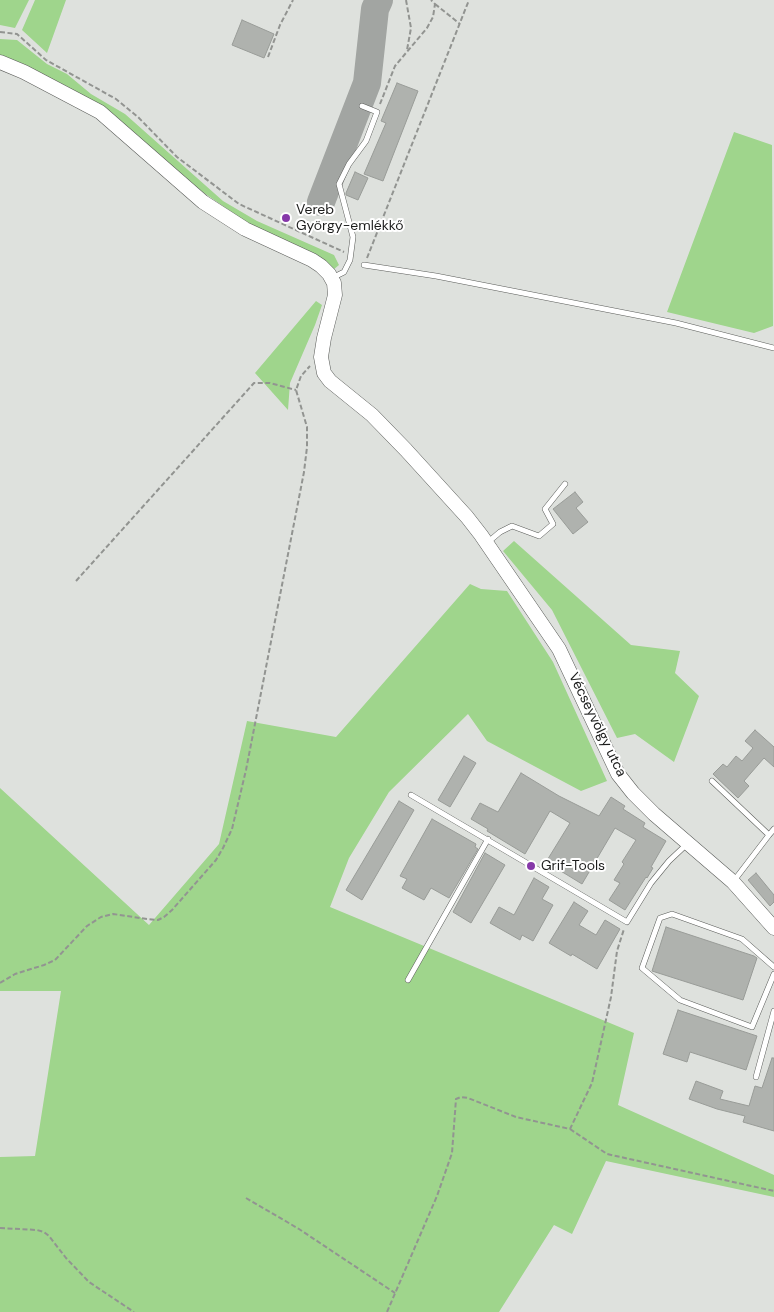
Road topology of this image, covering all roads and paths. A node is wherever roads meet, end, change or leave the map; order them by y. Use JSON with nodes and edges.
{"nodes":[{"id":1,"x":293,"y":0,"type":"edge"},
{"id":2,"x":406,"y":0,"type":"edge"},
{"id":3,"x":431,"y":0,"type":"edge"},
{"id":4,"x":469,"y":0,"type":"edge"},
{"id":5,"x":435,"y":4,"type":"junction"},
{"id":6,"x":460,"y":24,"type":"junction"},
{"id":7,"x":0,"y":32,"type":"edge"},
{"id":8,"x":407,"y":53,"type":"junction"},
{"id":9,"x":268,"y":57,"type":"dead end"},
{"id":10,"x":0,"y":62,"type":"edge"},
{"id":11,"x":362,"y":106,"type":"dead end"},
{"id":12,"x":377,"y":112,"type":"junction"},
{"id":13,"x":350,"y":256,"type":"junction"},
{"id":14,"x":364,"y":265,"type":"joint"},
{"id":15,"x":331,"y":279,"type":"junction"},
{"id":16,"x":774,"y":348,"type":"edge"},
{"id":17,"x":321,"y":357,"type":"junction"},
{"id":18,"x":296,"y":390,"type":"junction"},
{"id":19,"x":565,"y":484,"type":"dead end"},
{"id":20,"x":486,"y":543,"type":"junction"},
{"id":21,"x":76,"y":581,"type":"dead end"},
{"id":22,"x":712,"y":781,"type":"dead end"},
{"id":23,"x":411,"y":795,"type":"dead end"},
{"id":24,"x":774,"y":830,"type":"edge"},
{"id":25,"x":769,"y":835,"type":"junction"},
{"id":26,"x":488,"y":839,"type":"junction"},
{"id":27,"x":687,"y":843,"type":"junction"},
{"id":28,"x":733,"y":882,"type":"junction"},
{"id":29,"x":627,"y":922,"type":"junction"},
{"id":30,"x":774,"y":928,"type":"edge"},
{"id":31,"x":774,"y":967,"type":"edge"},
{"id":32,"x":774,"y":974,"type":"edge"},
{"id":33,"x":408,"y":980,"type":"dead end"},
{"id":34,"x":0,"y":983,"type":"edge"},
{"id":35,"x":774,"y":1011,"type":"edge"},
{"id":36,"x":756,"y":1077,"type":"dead end"},
{"id":37,"x":570,"y":1129,"type":"junction"},
{"id":38,"x":774,"y":1191,"type":"edge"},
{"id":39,"x":246,"y":1198,"type":"dead end"},
{"id":40,"x":0,"y":1228,"type":"edge"},
{"id":41,"x":395,"y":1293,"type":"junction"},
{"id":42,"x":134,"y":1312,"type":"edge"},
{"id":43,"x":387,"y":1312,"type":"edge"}],
"edges":[{"from":1,"to":9,"type":"path"},
{"from":2,"to":8,"type":"path"},
{"from":3,"to":5,"type":"path"},
{"from":4,"to":6,"type":"path"},
{"from":5,"to":6,"type":"path"},
{"from":5,"to":8,"type":"path"},
{"from":6,"to":14,"type":"path"},
{"from":7,"to":13,"type":"path"},
{"from":8,"to":12,"type":"path"},
{"from":10,"to":15,"type":"main road"},
{"from":11,"to":12,"type":"lane"},
{"from":12,"to":13,"type":"lane"},
{"from":13,"to":15,"type":"lane"},
{"from":14,"to":16,"type":"lane"},
{"from":15,"to":17,"type":"main road"},
{"from":17,"to":18,"type":"path"},
{"from":17,"to":20,"type":"main road","name":"Vécseyvölgy utca"},
{"from":18,"to":21,"type":"path"},
{"from":18,"to":34,"type":"path"},
{"from":19,"to":20,"type":"lane"},
{"from":20,"to":27,"type":"main road","name":"Vécseyvölgy utca"},
{"from":22,"to":25,"type":"lane"},
{"from":23,"to":26,"type":"lane"},
{"from":24,"to":25,"type":"lane"},
{"from":25,"to":28,"type":"lane"},
{"from":26,"to":29,"type":"lane"},
{"from":26,"to":33,"type":"lane"},
{"from":27,"to":28,"type":"main road","name":"Vécseyvölgy utca"},
{"from":27,"to":29,"type":"lane"},
{"from":28,"to":30,"type":"main road","name":"Vécseyvölgy utca"},
{"from":29,"to":37,"type":"path"},
{"from":31,"to":32,"type":"lane"},
{"from":35,"to":36,"type":"lane"},
{"from":37,"to":38,"type":"path"},
{"from":37,"to":41,"type":"path"},
{"from":39,"to":41,"type":"path"},
{"from":40,"to":42,"type":"path"},
{"from":41,"to":43,"type":"path"}]}
